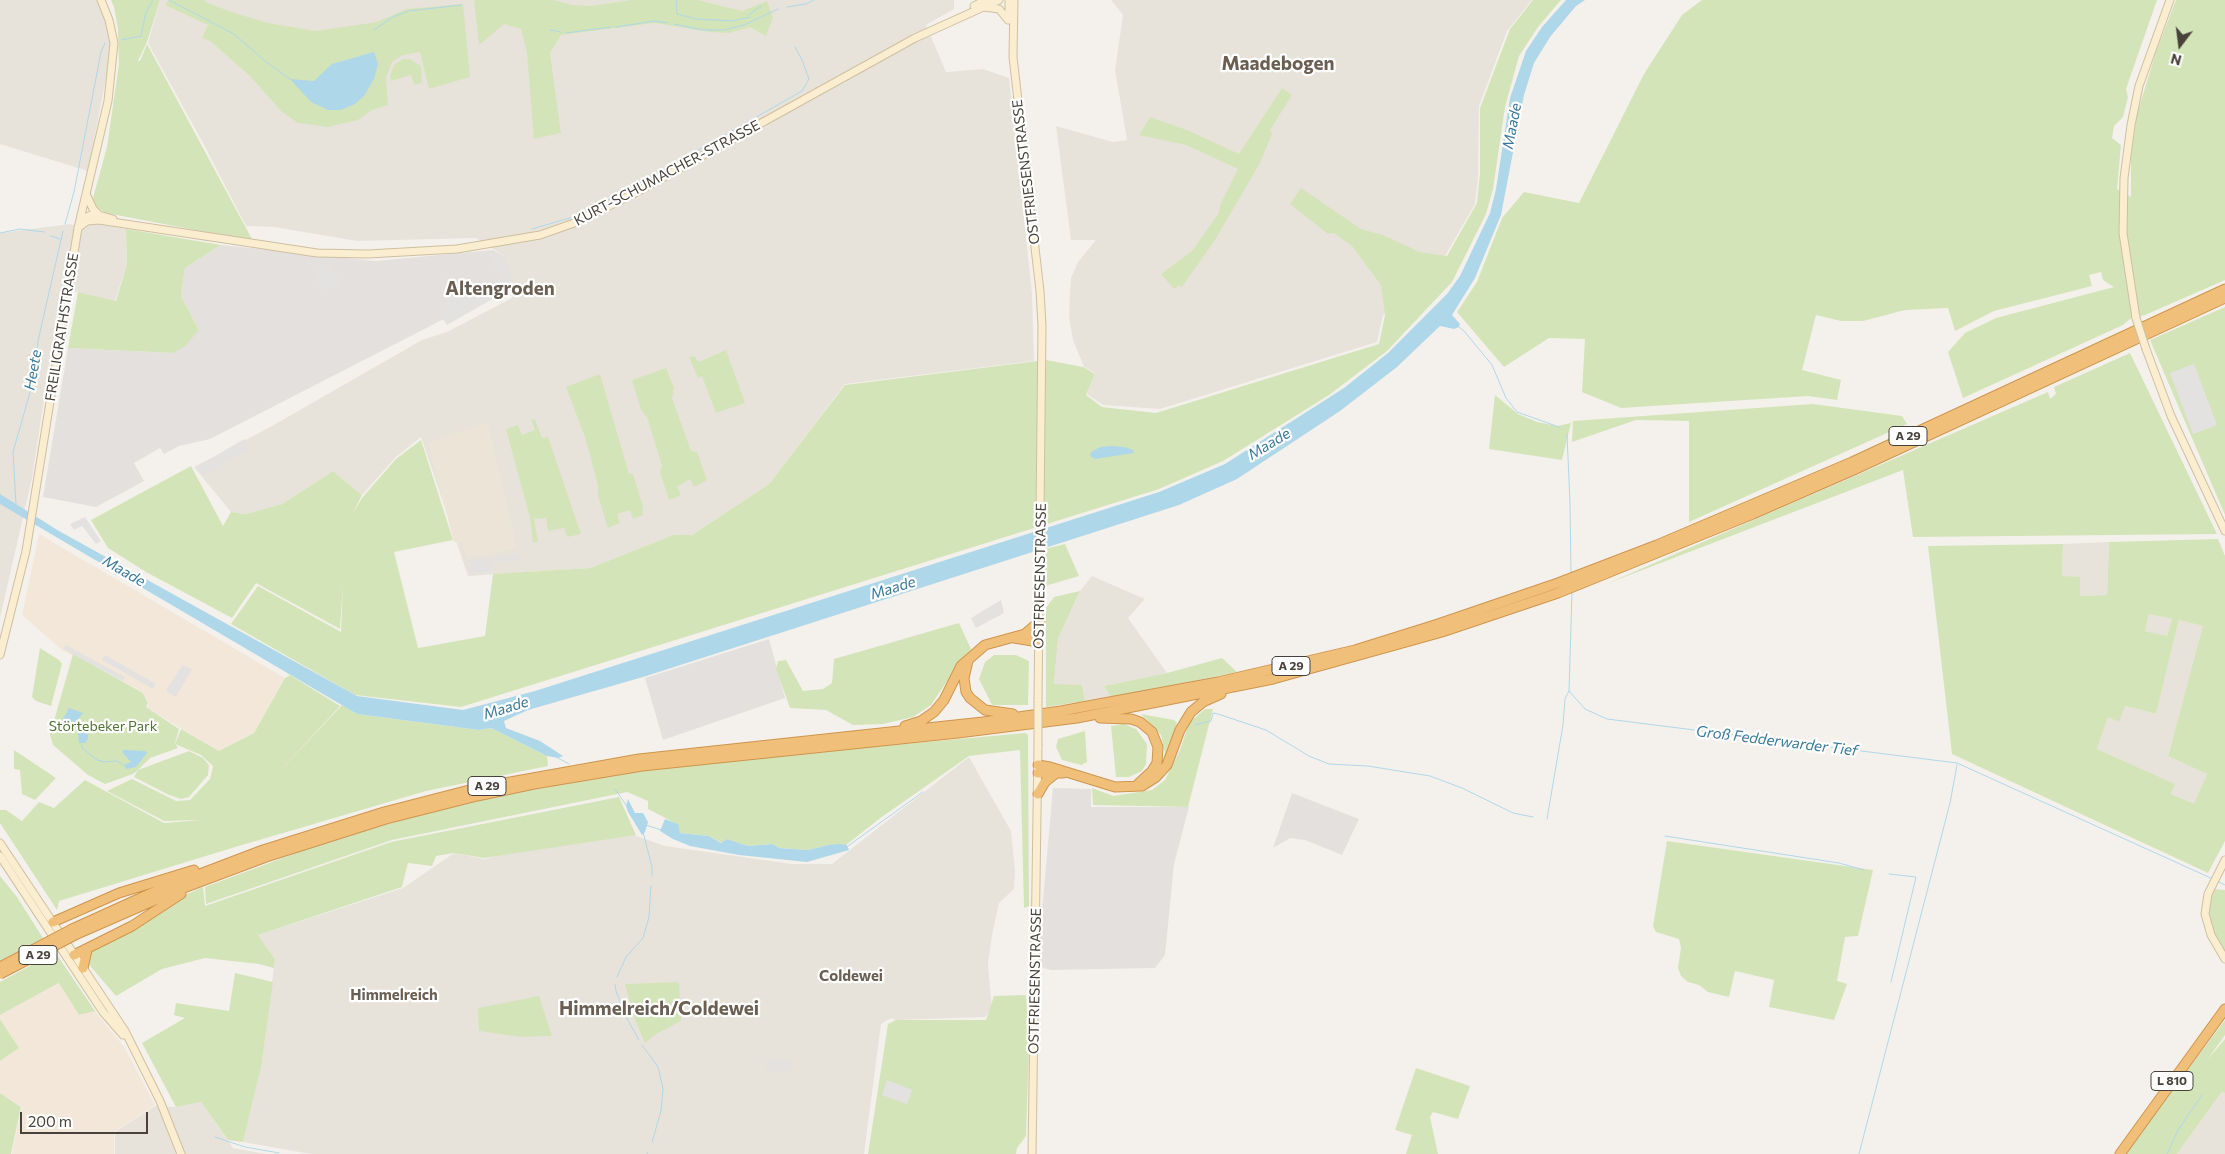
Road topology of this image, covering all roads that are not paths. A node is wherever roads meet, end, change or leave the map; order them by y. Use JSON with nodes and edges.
{"nodes":[{"id":1,"x":101,"y":0,"type":"edge"},
{"id":2,"x":986,"y":0,"type":"edge"},
{"id":3,"x":999,"y":0,"type":"edge"},
{"id":4,"x":1009,"y":0,"type":"edge"},
{"id":5,"x":1014,"y":0,"type":"edge"},
{"id":6,"x":2170,"y":0,"type":"edge"},
{"id":7,"x":981,"y":7,"type":"junction"},
{"id":8,"x":1009,"y":20,"type":"junction"},
{"id":9,"x":946,"y":22,"type":"junction"},
{"id":10,"x":1013,"y":58,"type":"junction"},
{"id":11,"x":86,"y":193,"type":"junction"},
{"id":12,"x":83,"y":205,"type":"junction"},
{"id":13,"x":90,"y":215,"type":"junction"},
{"id":14,"x":99,"y":217,"type":"junction"},
{"id":15,"x":79,"y":224,"type":"junction"},
{"id":16,"x":2225,"y":289,"type":"edge"},
{"id":17,"x":2225,"y":298,"type":"edge"},
{"id":18,"x":2225,"y":532,"type":"edge"},
{"id":19,"x":1587,"y":577,"type":"junction"},
{"id":20,"x":1558,"y":588,"type":"junction"},
{"id":21,"x":1040,"y":621,"type":"junction"},
{"id":22,"x":1025,"y":634,"type":"junction"},
{"id":23,"x":1014,"y":638,"type":"junction"},
{"id":24,"x":1039,"y":638,"type":"junction"},
{"id":25,"x":0,"y":655,"type":"edge"},
{"id":26,"x":969,"y":658,"type":"junction"},
{"id":27,"x":1247,"y":685,"type":"junction"},
{"id":28,"x":1061,"y":711,"type":"junction"},
{"id":29,"x":1077,"y":718,"type":"junction"},
{"id":30,"x":883,"y":733,"type":"junction"},
{"id":31,"x":1038,"y":769,"type":"junction"},
{"id":32,"x":1068,"y":773,"type":"junction"},
{"id":33,"x":1055,"y":774,"type":"junction"},
{"id":34,"x":1135,"y":786,"type":"junction"},
{"id":35,"x":1038,"y":794,"type":"junction"},
{"id":36,"x":0,"y":844,"type":"edge"},
{"id":37,"x":0,"y":856,"type":"edge"},
{"id":38,"x":2225,"y":860,"type":"edge"},
{"id":39,"x":216,"y":867,"type":"junction"},
{"id":40,"x":210,"y":878,"type":"junction"},
{"id":41,"x":51,"y":926,"type":"junction"},
{"id":42,"x":74,"y":932,"type":"junction"},
{"id":43,"x":87,"y":950,"type":"junction"},
{"id":44,"x":70,"y":954,"type":"junction"},
{"id":45,"x":2225,"y":959,"type":"edge"},
{"id":46,"x":0,"y":967,"type":"edge"},
{"id":47,"x":83,"y":968,"type":"junction"},
{"id":48,"x":0,"y":974,"type":"edge"},
{"id":49,"x":2225,"y":1009,"type":"edge"},
{"id":50,"x":129,"y":1040,"type":"junction"},
{"id":51,"x":181,"y":1154,"type":"edge"},
{"id":52,"x":1032,"y":1154,"type":"edge"},
{"id":53,"x":2120,"y":1154,"type":"edge"}],
"edges":[{"from":1,"to":11,"type":"main road","name":"FREILIGRATHSTRASSE"},
{"from":2,"to":9,"type":"main road","name":"KURT-SCHUMACHER-STRASSE"},
{"from":3,"to":7,"type":"main road","name":"KURT-SCHUMACHER-STRASSE"},
{"from":4,"to":8,"type":"main road"},
{"from":5,"to":10,"type":"main road","name":"OSTFRIESENSTRASSE"},
{"from":6,"to":18,"type":"main road","bridge":true},
{"from":7,"to":8,"type":"main road"},
{"from":7,"to":9,"type":"main road","name":"KURT-SCHUMACHER-STRASSE"},
{"from":8,"to":10,"type":"main road"},
{"from":9,"to":14,"type":"main road","name":"KURT-SCHUMACHER-STRASSE"},
{"from":10,"to":21,"type":"main road","name":"OSTFRIESENSTRASSE"},
{"from":11,"to":12,"type":"main road","name":"FREILIGRATHSTRASSE"},
{"from":11,"to":14,"type":"main road"},
{"from":12,"to":13,"type":"main road"},
{"from":12,"to":15,"type":"main road","name":"FREILIGRATHSTRASSE"},
{"from":13,"to":14,"type":"main road","name":"KURT-SCHUMACHER-STRASSE"},
{"from":13,"to":15,"type":"main road","name":"KURT-SCHUMACHER-STRASSE"},
{"from":14,"to":15,"type":"main road"},
{"from":15,"to":25,"type":"main road","name":"FREILIGRATHSTRASSE"},
{"from":16,"to":19,"type":"highway","number":"A 29"},
{"from":17,"to":19,"type":"highway","number":"A 29"},
{"from":19,"to":20,"type":"highway","number":"A 29"},
{"from":20,"to":27,"type":"highway","number":"A 29"},
{"from":20,"to":28,"type":"highway","number":"A 29"},
{"from":21,"to":22,"type":"highway"},
{"from":21,"to":24,"type":"main road","name":"OSTFRIESENSTRASSE"},
{"from":22,"to":23,"type":"highway"},
{"from":22,"to":24,"type":"highway"},
{"from":23,"to":24,"type":"highway"},
{"from":23,"to":26,"type":"highway"},
{"from":24,"to":31,"type":"main road","name":"OSTFRIESENSTRASSE","bridge":true},
{"from":26,"to":28,"type":"highway"},
{"from":26,"to":30,"type":"highway"},
{"from":27,"to":29,"type":"highway","number":"A 29"},
{"from":27,"to":34,"type":"highway"},
{"from":28,"to":30,"type":"highway","number":"A 29"},
{"from":29,"to":34,"type":"highway"},
{"from":29,"to":40,"type":"highway","number":"A 29"},
{"from":30,"to":39,"type":"highway","number":"A 29"},
{"from":31,"to":32,"type":"highway"},
{"from":31,"to":33,"type":"highway"},
{"from":31,"to":35,"type":"main road","name":"OSTFRIESENSTRASSE"},
{"from":32,"to":33,"type":"highway"},
{"from":32,"to":34,"type":"highway"},
{"from":33,"to":35,"type":"highway"},
{"from":35,"to":52,"type":"main road","name":"OSTFRIESENSTRASSE"},
{"from":36,"to":41,"type":"main road"},
{"from":37,"to":41,"type":"main road"},
{"from":38,"to":45,"type":"main road"},
{"from":39,"to":41,"type":"highway"},
{"from":39,"to":42,"type":"highway","number":"A 29"},
{"from":40,"to":42,"type":"highway","number":"A 29"},
{"from":40,"to":43,"type":"highway"},
{"from":41,"to":44,"type":"main road"},
{"from":42,"to":46,"type":"highway","number":"A 29","bridge":true},
{"from":42,"to":48,"type":"highway","number":"A 29","bridge":true},
{"from":43,"to":44,"type":"highway"},
{"from":43,"to":47,"type":"highway"},
{"from":44,"to":47,"type":"main road"},
{"from":44,"to":50,"type":"main road"},
{"from":47,"to":50,"type":"main road"},
{"from":49,"to":53,"type":"highway","number":"L 810"},
{"from":50,"to":51,"type":"main road"}]}
